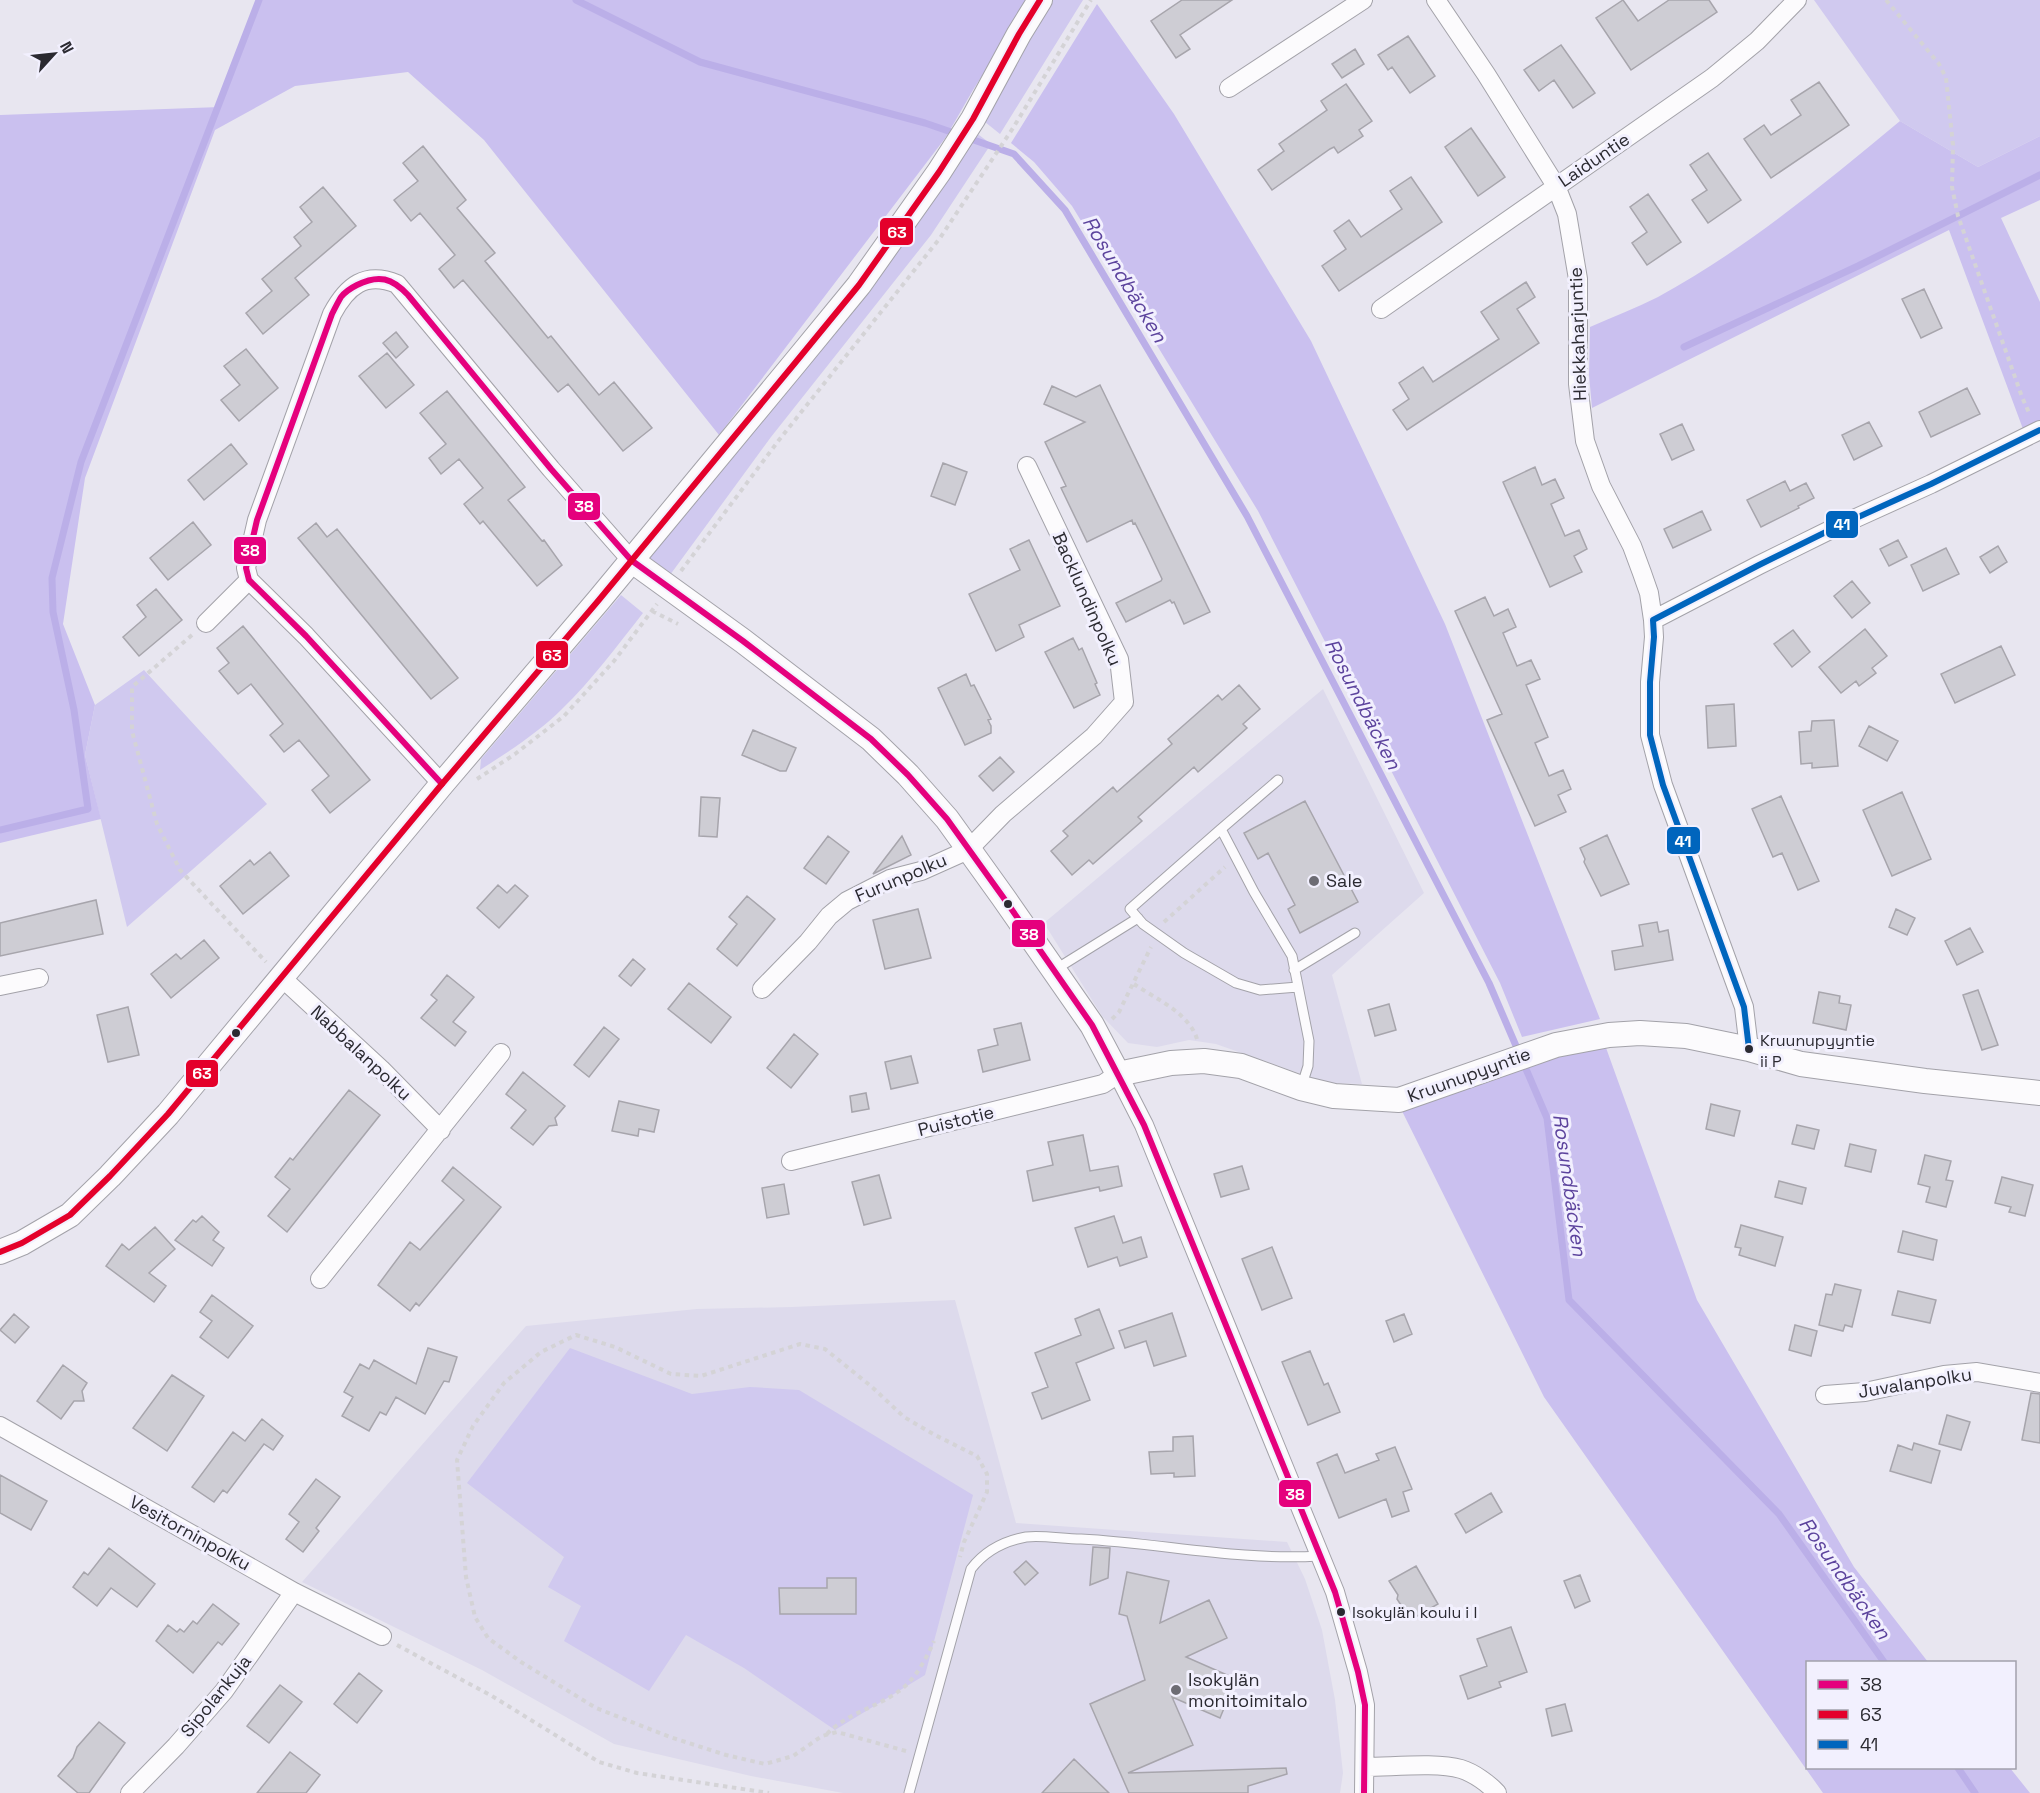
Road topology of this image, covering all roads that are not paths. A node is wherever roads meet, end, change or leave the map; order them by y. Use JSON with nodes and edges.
{"nodes":[{"id":1,"x":1040,"y":0,"type":"edge"},
{"id":2,"x":1363,"y":0,"type":"edge"},
{"id":3,"x":1436,"y":0,"type":"edge"},
{"id":4,"x":1797,"y":0,"type":"edge"},
{"id":5,"x":1229,"y":88,"type":"dead end"},
{"id":6,"x":1556,"y":186,"type":"junction"},
{"id":7,"x":1381,"y":309,"type":"dead end"},
{"id":8,"x":2039,"y":430,"type":"edge"},
{"id":9,"x":1027,"y":466,"type":"dead end"},
{"id":10,"x":631,"y":560,"type":"junction"},
{"id":11,"x":249,"y":580,"type":"junction"},
{"id":12,"x":1653,"y":620,"type":"junction"},
{"id":13,"x":206,"y":622,"type":"road end"},
{"id":14,"x":1278,"y":780,"type":"dead end"},
{"id":15,"x":442,"y":784,"type":"junction"},
{"id":16,"x":1221,"y":829,"type":"junction"},
{"id":17,"x":969,"y":850,"type":"junction"},
{"id":18,"x":1138,"y":918,"type":"junction"},
{"id":19,"x":1355,"y":933,"type":"dead end"},
{"id":20,"x":1053,"y":970,"type":"junction"},
{"id":21,"x":1294,"y":970,"type":"junction"},
{"id":22,"x":281,"y":977,"type":"junction"},
{"id":23,"x":39,"y":978,"type":"dead end"},
{"id":24,"x":0,"y":986,"type":"edge"},
{"id":25,"x":1298,"y":987,"type":"junction"},
{"id":26,"x":762,"y":988,"type":"dead end"},
{"id":27,"x":1749,"y":1049,"type":"junction"},
{"id":28,"x":501,"y":1053,"type":"dead end"},
{"id":29,"x":1118,"y":1074,"type":"junction"},
{"id":30,"x":1300,"y":1088,"type":"junction"},
{"id":31,"x":2040,"y":1093,"type":"edge"},
{"id":32,"x":441,"y":1130,"type":"junction"},
{"id":33,"x":791,"y":1161,"type":"dead end"},
{"id":34,"x":0,"y":1252,"type":"edge"},
{"id":35,"x":320,"y":1279,"type":"dead end"},
{"id":36,"x":2040,"y":1383,"type":"edge"},
{"id":37,"x":1825,"y":1395,"type":"dead end"},
{"id":38,"x":0,"y":1426,"type":"edge"},
{"id":39,"x":1319,"y":1556,"type":"junction"},
{"id":40,"x":294,"y":1592,"type":"junction"},
{"id":41,"x":382,"y":1636,"type":"road end"},
{"id":42,"x":1365,"y":1767,"type":"junction"},
{"id":43,"x":130,"y":1793,"type":"edge"},
{"id":44,"x":909,"y":1793,"type":"edge"},
{"id":45,"x":1364,"y":1793,"type":"edge"},
{"id":46,"x":1497,"y":1793,"type":"edge"}],
"edges":[{"from":1,"to":10,"type":"street"},
{"from":2,"to":5,"type":"street"},
{"from":3,"to":6,"type":"street","name":"Hiekkaharjuntie"},
{"from":4,"to":6,"type":"street","name":"Laiduntie"},
{"from":6,"to":7,"type":"street","name":"Laiduntie"},
{"from":6,"to":12,"type":"street","name":"Hiekkaharjuntie"},
{"from":8,"to":12,"type":"street"},
{"from":9,"to":17,"type":"street","name":"Backlundinpolku"},
{"from":10,"to":11,"type":"street"},
{"from":10,"to":15,"type":"street"},
{"from":10,"to":17,"type":"street"},
{"from":11,"to":13,"type":"street"},
{"from":11,"to":15,"type":"street"},
{"from":12,"to":27,"type":"street","name":"Hiekkaharjuntie"},
{"from":14,"to":16,"type":"lane"},
{"from":15,"to":22,"type":"street"},
{"from":16,"to":18,"type":"lane"},
{"from":16,"to":21,"type":"lane"},
{"from":17,"to":20,"type":"street"},
{"from":17,"to":26,"type":"street","name":"Furunpolku"},
{"from":18,"to":20,"type":"lane"},
{"from":18,"to":25,"type":"lane"},
{"from":19,"to":21,"type":"lane"},
{"from":20,"to":29,"type":"street"},
{"from":21,"to":25,"type":"lane"},
{"from":22,"to":32,"type":"street","name":"Nabbalanpolku"},
{"from":22,"to":34,"type":"street"},
{"from":23,"to":24,"type":"street"},
{"from":25,"to":30,"type":"lane"},
{"from":27,"to":30,"type":"street","name":"Kruunupyyntie"},
{"from":27,"to":31,"type":"street","name":"Kruunupyyntie"},
{"from":28,"to":32,"type":"street"},
{"from":29,"to":30,"type":"street","name":"Kruunupyyntie"},
{"from":29,"to":33,"type":"street","name":"Puistotie"},
{"from":29,"to":39,"type":"street"},
{"from":32,"to":35,"type":"street"},
{"from":36,"to":37,"type":"street","name":"Juvalanpolku"},
{"from":38,"to":40,"type":"street","name":"Vesitorninpolku"},
{"from":39,"to":42,"type":"street"},
{"from":39,"to":44,"type":"lane"},
{"from":40,"to":41,"type":"street","name":"Vesitorninpolku"},
{"from":40,"to":43,"type":"street","name":"Sipolankuja"},
{"from":42,"to":45,"type":"street"},
{"from":42,"to":46,"type":"street"}]}
